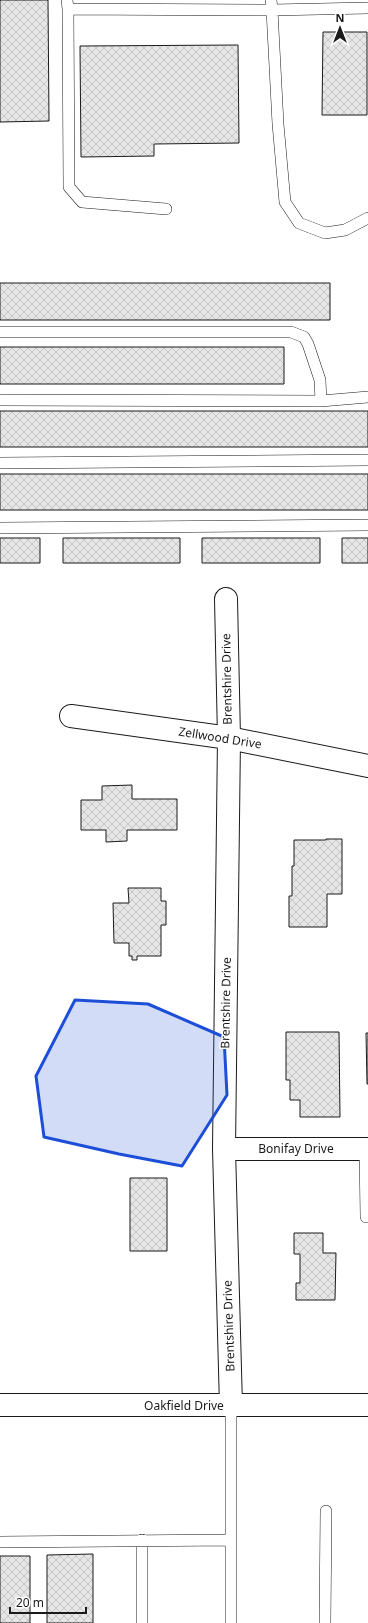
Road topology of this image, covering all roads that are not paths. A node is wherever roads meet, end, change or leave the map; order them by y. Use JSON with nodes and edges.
{"nodes":[{"id":1,"x":68,"y":5,"type":"edge"},
{"id":2,"x":272,"y":5,"type":"edge"},
{"id":3,"x":368,"y":8,"type":"edge"},
{"id":4,"x":166,"y":209,"type":"dead end"},
{"id":5,"x":368,"y":218,"type":"edge"},
{"id":6,"x":0,"y":332,"type":"edge"},
{"id":7,"x":368,"y":397,"type":"edge"},
{"id":8,"x":0,"y":400,"type":"edge"},
{"id":9,"x":321,"y":401,"type":"junction"},
{"id":10,"x":368,"y":460,"type":"edge"},
{"id":11,"x":0,"y":463,"type":"edge"},
{"id":12,"x":368,"y":525,"type":"edge"},
{"id":13,"x":0,"y":528,"type":"edge"},
{"id":14,"x":226,"y":599,"type":"dead end"},
{"id":15,"x":71,"y":716,"type":"dead end"},
{"id":16,"x":229,"y":738,"type":"junction"},
{"id":17,"x":368,"y":766,"type":"edge"},
{"id":18,"x":224,"y":1150,"type":"junction"},
{"id":19,"x":366,"y":1150,"type":"edge"},
{"id":20,"x":368,"y":1217,"type":"edge"},
{"id":21,"x":0,"y":1405,"type":"edge"},
{"id":22,"x":368,"y":1405,"type":"edge"},
{"id":23,"x":231,"y":1406,"type":"junction"},
{"id":24,"x":326,"y":1511,"type":"dead end"},
{"id":25,"x":142,"y":1540,"type":"junction"},
{"id":26,"x":231,"y":1540,"type":"junction"},
{"id":27,"x":0,"y":1542,"type":"edge"},
{"id":28,"x":142,"y":1623,"type":"edge"},
{"id":29,"x":231,"y":1623,"type":"edge"},
{"id":30,"x":325,"y":1623,"type":"edge"}],
"edges":[{"from":1,"to":2,"type":"lane"},
{"from":1,"to":4,"type":"lane"},
{"from":2,"to":3,"type":"lane"},
{"from":2,"to":5,"type":"lane"},
{"from":6,"to":9,"type":"lane"},
{"from":7,"to":9,"type":"lane"},
{"from":8,"to":9,"type":"lane"},
{"from":10,"to":11,"type":"lane"},
{"from":12,"to":13,"type":"lane"},
{"from":14,"to":16,"type":"street","name":"Brentshire Drive"},
{"from":15,"to":16,"type":"street","name":"Zellwood Drive"},
{"from":16,"to":17,"type":"street","name":"Zellwood Drive"},
{"from":16,"to":18,"type":"street","name":"Brentshire Drive"},
{"from":18,"to":19,"type":"street","name":"Bonifay Drive"},
{"from":18,"to":23,"type":"street","name":"Brentshire Drive"},
{"from":19,"to":20,"type":"lane"},
{"from":21,"to":23,"type":"street","name":"Oakfield Drive"},
{"from":22,"to":23,"type":"street","name":"Oakfield Drive"},
{"from":23,"to":26,"type":"lane"},
{"from":24,"to":30,"type":"lane"},
{"from":25,"to":26,"type":"lane"},
{"from":25,"to":27,"type":"lane"},
{"from":25,"to":28,"type":"lane"},
{"from":26,"to":29,"type":"lane"}]}
